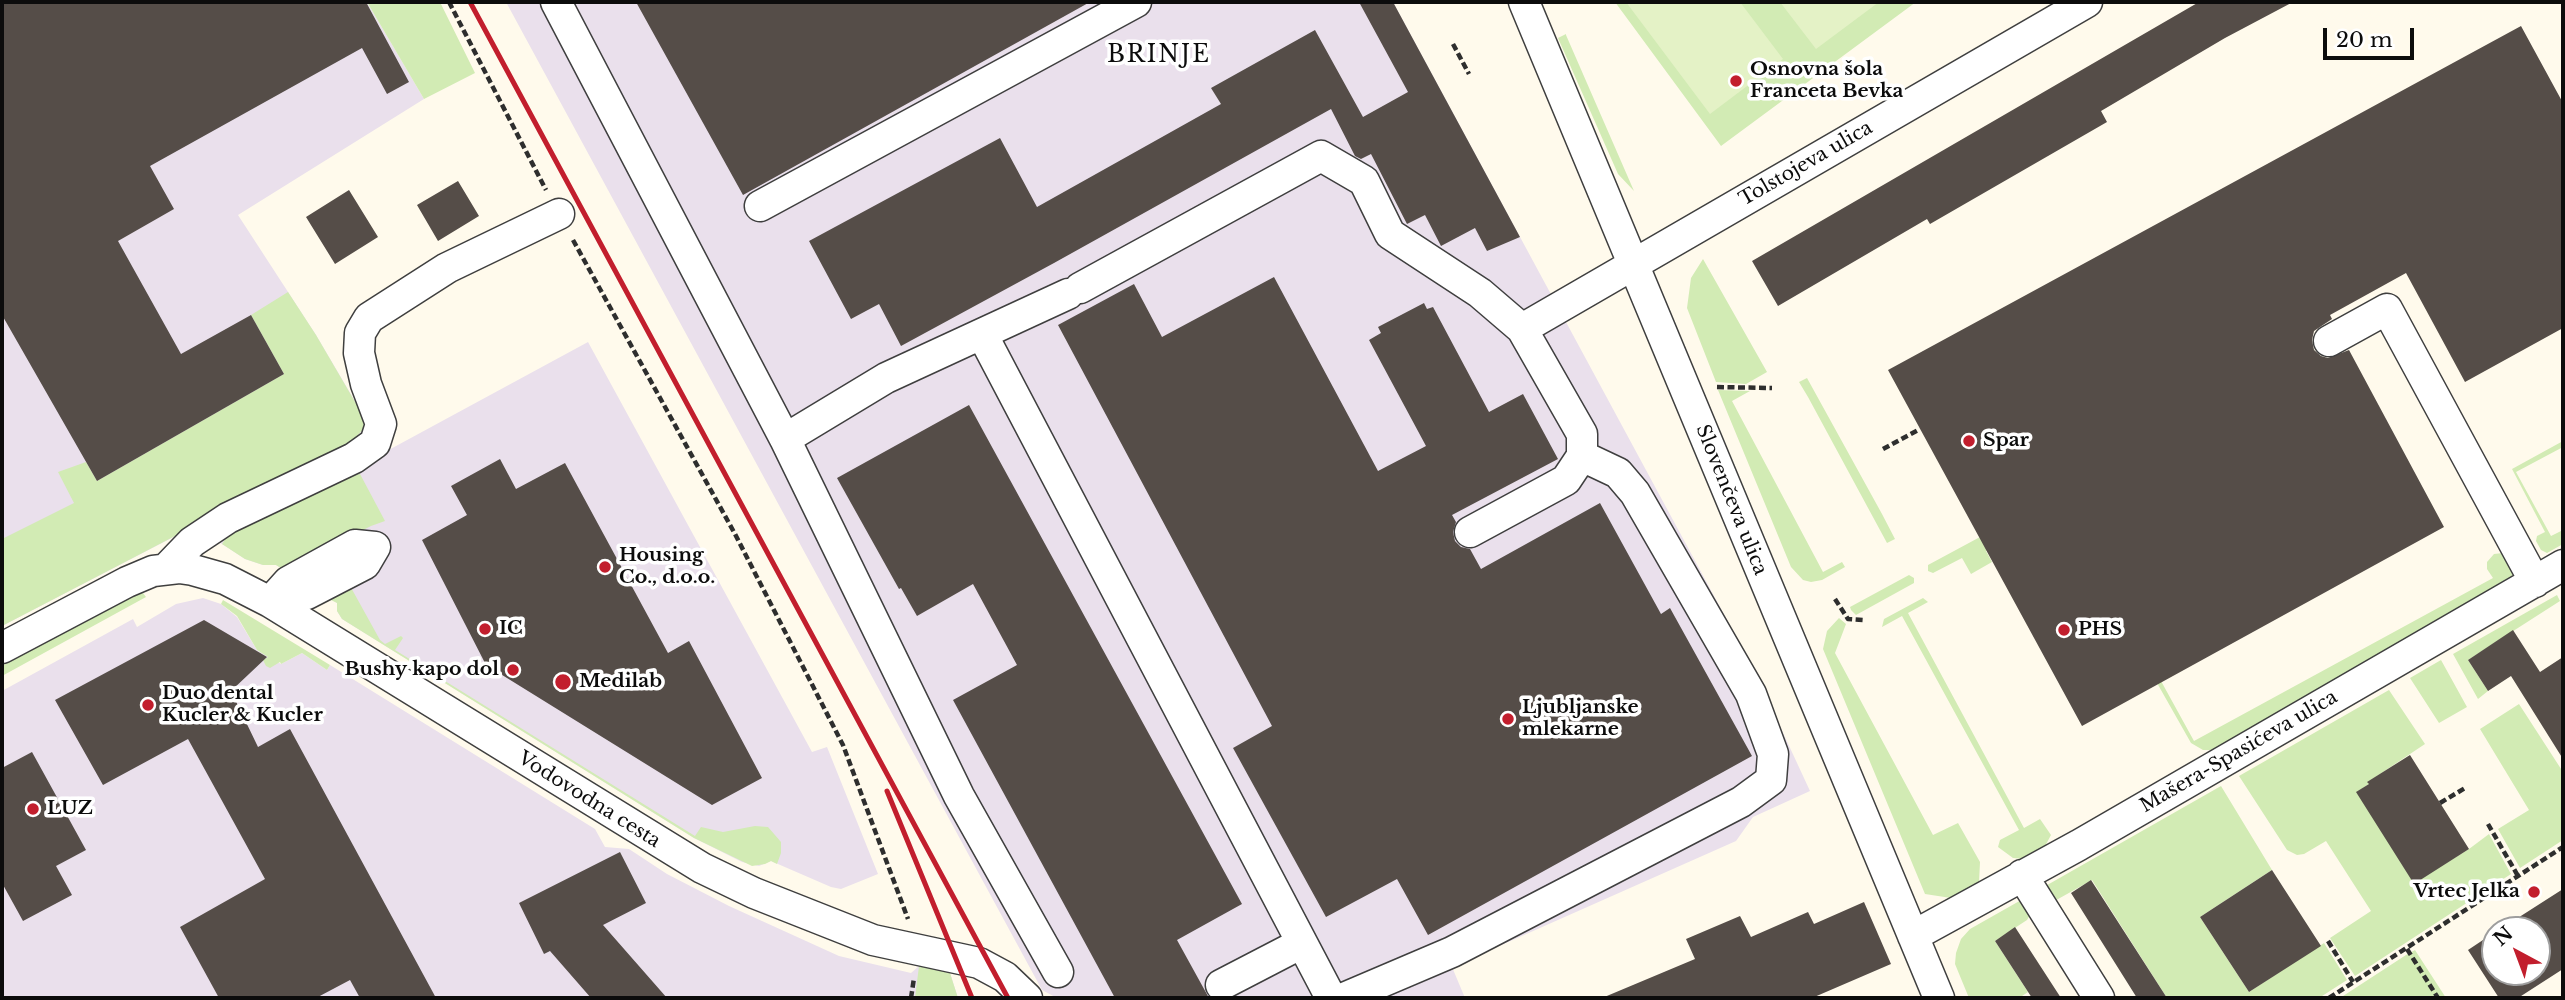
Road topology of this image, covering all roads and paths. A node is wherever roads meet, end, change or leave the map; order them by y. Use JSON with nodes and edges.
{"nodes":[{"id":1,"x":449,"y":2,"type":"edge"},
{"id":2,"x":556,"y":2,"type":"edge"},
{"id":3,"x":1136,"y":2,"type":"edge"},
{"id":4,"x":1524,"y":2,"type":"edge"},
{"id":5,"x":2087,"y":2,"type":"edge"},
{"id":6,"x":1453,"y":44,"type":"dead end"},
{"id":7,"x":1469,"y":74,"type":"dead end"},
{"id":8,"x":760,"y":206,"type":"dead end"},
{"id":9,"x":559,"y":214,"type":"junction"},
{"id":10,"x":1634,"y":264,"type":"junction"},
{"id":11,"x":1522,"y":328,"type":"junction"},
{"id":12,"x":982,"y":334,"type":"junction"},
{"id":13,"x":2329,"y":341,"type":"dead end"},
{"id":14,"x":1684,"y":386,"type":"junction"},
{"id":15,"x":1772,"y":388,"type":"dead end"},
{"id":16,"x":1920,"y":429,"type":"dead end"},
{"id":17,"x":785,"y":439,"type":"junction"},
{"id":18,"x":1883,"y":449,"type":"dead end"},
{"id":19,"x":1582,"y":456,"type":"junction"},
{"id":20,"x":1470,"y":532,"type":"dead end"},
{"id":21,"x":2563,"y":565,"type":"edge"},
{"id":22,"x":166,"y":569,"type":"junction"},
{"id":23,"x":2535,"y":582,"type":"junction"},
{"id":24,"x":1835,"y":599,"type":"dead end"},
{"id":25,"x":1863,"y":620,"type":"dead end"},
{"id":26,"x":2,"y":648,"type":"edge"},
{"id":27,"x":2465,"y":788,"type":"dead end"},
{"id":28,"x":2440,"y":803,"type":"dead end"},
{"id":29,"x":2488,"y":824,"type":"dead end"},
{"id":30,"x":2563,"y":846,"type":"edge"},
{"id":31,"x":2022,"y":875,"type":"junction"},
{"id":32,"x":2518,"y":876,"type":"junction"},
{"id":33,"x":1913,"y":936,"type":"junction"},
{"id":34,"x":2328,"y":940,"type":"dead end"},
{"id":35,"x":1302,"y":943,"type":"junction"},
{"id":36,"x":920,"y":949,"type":"junction"},
{"id":37,"x":2407,"y":949,"type":"junction"},
{"id":38,"x":1058,"y":972,"type":"dead end"},
{"id":39,"x":2353,"y":982,"type":"junction"},
{"id":40,"x":1222,"y":985,"type":"dead end"},
{"id":41,"x":1027,"y":998,"type":"edge"},
{"id":42,"x":1331,"y":998,"type":"edge"},
{"id":43,"x":1344,"y":998,"type":"edge"},
{"id":44,"x":1939,"y":998,"type":"edge"},
{"id":45,"x":2099,"y":998,"type":"edge"},
{"id":46,"x":2329,"y":998,"type":"edge"},
{"id":47,"x":2438,"y":998,"type":"edge"}],
"edges":[{"from":1,"to":9,"type":"path"},
{"from":2,"to":17,"type":"street"},
{"from":3,"to":8,"type":"street"},
{"from":4,"to":10,"type":"street","name":"Slovenčeva ulica"},
{"from":5,"to":10,"type":"street","name":"Tolstojeva ulica"},
{"from":6,"to":7,"type":"path"},
{"from":9,"to":22,"type":"street","name":"Vodovodna cesta"},
{"from":9,"to":36,"type":"path"},
{"from":10,"to":11,"type":"street","name":"Tolstojeva ulica"},
{"from":10,"to":14,"type":"street","name":"Slovenčeva ulica"},
{"from":11,"to":12,"type":"street"},
{"from":11,"to":19,"type":"street"},
{"from":12,"to":17,"type":"street"},
{"from":12,"to":35,"type":"street"},
{"from":13,"to":23,"type":"street"},
{"from":14,"to":15,"type":"path"},
{"from":14,"to":33,"type":"street","name":"Slovenčeva ulica"},
{"from":16,"to":18,"type":"path"},
{"from":17,"to":38,"type":"street"},
{"from":19,"to":20,"type":"street"},
{"from":19,"to":43,"type":"street"},
{"from":21,"to":23,"type":"street","name":"Mašera-Spasićeva ulica"},
{"from":22,"to":26,"type":"street","name":"Vodovodna cesta"},
{"from":22,"to":36,"type":"street","name":"Vodovodna cesta"},
{"from":23,"to":31,"type":"street","name":"Mašera-Spasićeva ulica"},
{"from":24,"to":25,"type":"path"},
{"from":27,"to":28,"type":"path"},
{"from":29,"to":32,"type":"path"},
{"from":30,"to":32,"type":"path"},
{"from":31,"to":33,"type":"street","name":"Mašera-Spasićeva ulica"},
{"from":31,"to":45,"type":"street"},
{"from":32,"to":37,"type":"path"},
{"from":33,"to":44,"type":"street","name":"Slovenčeva ulica"},
{"from":34,"to":39,"type":"path"},
{"from":35,"to":40,"type":"street"},
{"from":35,"to":42,"type":"street"},
{"from":36,"to":41,"type":"street","name":"Vodovodna cesta"},
{"from":37,"to":39,"type":"path"},
{"from":37,"to":47,"type":"path"},
{"from":39,"to":46,"type":"path"}]}
